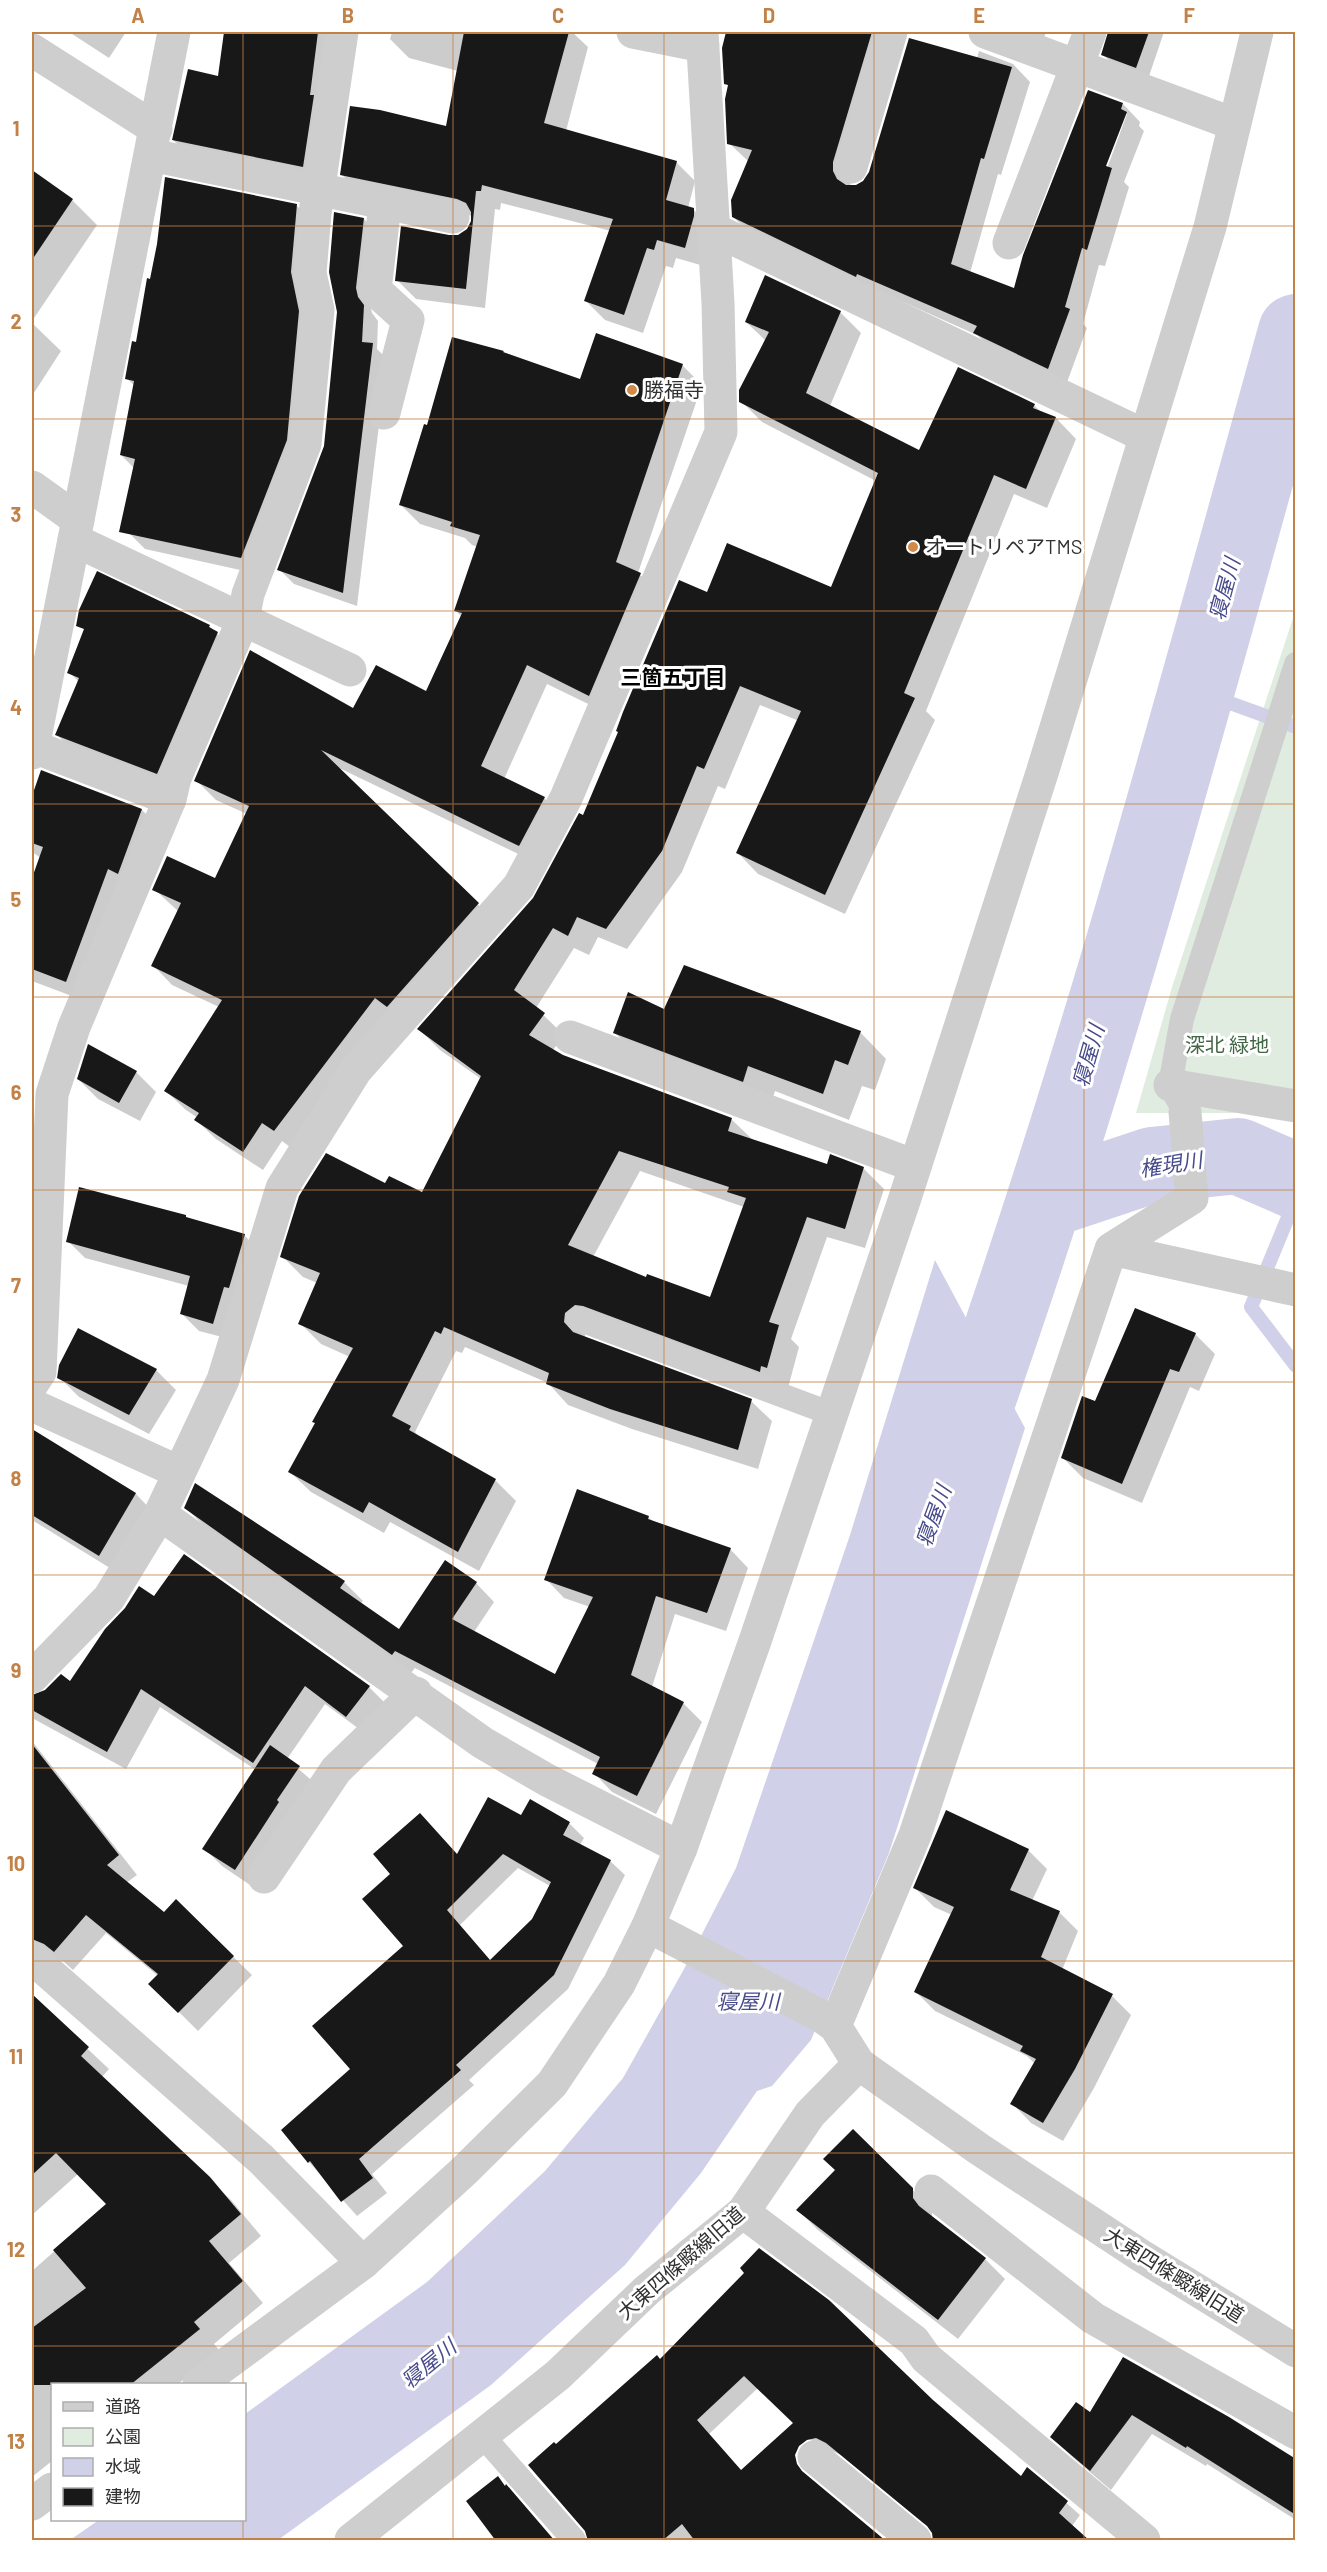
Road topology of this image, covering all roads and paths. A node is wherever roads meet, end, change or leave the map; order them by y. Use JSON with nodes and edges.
{"nodes":[{"id":1,"x":174,"y":32,"type":"edge"},
{"id":2,"x":342,"y":32,"type":"edge"},
{"id":3,"x":633,"y":32,"type":"edge"},
{"id":4,"x":891,"y":32,"type":"edge"},
{"id":5,"x":985,"y":32,"type":"edge"},
{"id":6,"x":1090,"y":32,"type":"edge"},
{"id":7,"x":1257,"y":32,"type":"edge"},
{"id":8,"x":702,"y":39,"type":"edge"},
{"id":9,"x":32,"y":50,"type":"edge"},
{"id":10,"x":1078,"y":65,"type":"junction"},
{"id":11,"x":1234,"y":124,"type":"junction"},
{"id":12,"x":153,"y":142,"type":"junction"},
{"id":13,"x":851,"y":167,"type":"dead end"},
{"id":14,"x":319,"y":190,"type":"junction"},
{"id":15,"x":385,"y":204,"type":"junction"},
{"id":16,"x":453,"y":217,"type":"dead end"},
{"id":17,"x":713,"y":229,"type":"junction"},
{"id":18,"x":1009,"y":243,"type":"dead end"},
{"id":19,"x":384,"y":413,"type":"dead end"},
{"id":20,"x":1145,"y":436,"type":"junction"},
{"id":21,"x":32,"y":487,"type":"edge"},
{"id":22,"x":76,"y":530,"type":"junction"},
{"id":23,"x":243,"y":620,"type":"junction"},
{"id":24,"x":41,"y":660,"type":"edge"},
{"id":25,"x":1296,"y":664,"type":"edge"},
{"id":26,"x":350,"y":670,"type":"dead end"},
{"id":27,"x":33,"y":750,"type":"edge"},
{"id":28,"x":170,"y":800,"type":"junction"},
{"id":29,"x":570,"y":1037,"type":"dead end"},
{"id":30,"x":1177,"y":1098,"type":"junction"},
{"id":31,"x":1296,"y":1106,"type":"edge"},
{"id":32,"x":915,"y":1166,"type":"junction"},
{"id":33,"x":1111,"y":1249,"type":"junction"},
{"id":34,"x":1293,"y":1289,"type":"edge"},
{"id":35,"x":578,"y":1319,"type":"dead end"},
{"id":36,"x":32,"y":1384,"type":"edge"},
{"id":37,"x":32,"y":1405,"type":"edge"},
{"id":38,"x":832,"y":1413,"type":"junction"},
{"id":39,"x":179,"y":1472,"type":"junction"},
{"id":40,"x":160,"y":1514,"type":"junction"},
{"id":41,"x":32,"y":1677,"type":"edge"},
{"id":42,"x":416,"y":1693,"type":"junction"},
{"id":43,"x":681,"y":1848,"type":"junction"},
{"id":44,"x":264,"y":1877,"type":"dead end"},
{"id":45,"x":648,"y":1926,"type":"junction"},
{"id":46,"x":32,"y":1958,"type":"edge"},
{"id":47,"x":828,"y":2021,"type":"junction"},
{"id":48,"x":859,"y":2064,"type":"junction"},
{"id":49,"x":931,"y":2191,"type":"dead end"},
{"id":50,"x":743,"y":2212,"type":"junction"},
{"id":51,"x":363,"y":2263,"type":"junction"},
{"id":52,"x":1296,"y":2351,"type":"edge"},
{"id":53,"x":202,"y":2383,"type":"edge"},
{"id":54,"x":1296,"y":2433,"type":"edge"},
{"id":55,"x":482,"y":2435,"type":"junction"},
{"id":56,"x":814,"y":2457,"type":"dead end"},
{"id":57,"x":51,"y":2490,"type":"edge"},
{"id":58,"x":32,"y":2504,"type":"edge"},
{"id":59,"x":351,"y":2541,"type":"edge"},
{"id":60,"x":574,"y":2541,"type":"edge"},
{"id":61,"x":915,"y":2541,"type":"edge"},
{"id":62,"x":1144,"y":2541,"type":"edge"}],
"edges":[{"from":1,"to":12,"type":"street"},
{"from":2,"to":14,"type":"street"},
{"from":3,"to":8,"type":"street"},
{"from":4,"to":13,"type":"street"},
{"from":5,"to":10,"type":"street"},
{"from":6,"to":10,"type":"street"},
{"from":7,"to":11,"type":"street"},
{"from":8,"to":17,"type":"street"},
{"from":9,"to":12,"type":"street"},
{"from":10,"to":11,"type":"street"},
{"from":10,"to":18,"type":"street"},
{"from":11,"to":20,"type":"street"},
{"from":12,"to":14,"type":"street"},
{"from":12,"to":22,"type":"street"},
{"from":14,"to":15,"type":"street"},
{"from":14,"to":23,"type":"street"},
{"from":15,"to":16,"type":"street"},
{"from":15,"to":19,"type":"street"},
{"from":17,"to":20,"type":"street"},
{"from":17,"to":39,"type":"street"},
{"from":20,"to":32,"type":"street"},
{"from":21,"to":22,"type":"street"},
{"from":22,"to":23,"type":"street"},
{"from":22,"to":24,"type":"street"},
{"from":23,"to":26,"type":"street"},
{"from":23,"to":28,"type":"street"},
{"from":24,"to":27,"type":"street"},
{"from":25,"to":30,"type":"lane"},
{"from":27,"to":28,"type":"street"},
{"from":28,"to":36,"type":"street"},
{"from":29,"to":32,"type":"street"},
{"from":30,"to":31,"type":"street"},
{"from":30,"to":33,"type":"street"},
{"from":32,"to":38,"type":"street"},
{"from":33,"to":34,"type":"street"},
{"from":33,"to":47,"type":"street"},
{"from":35,"to":38,"type":"lane"},
{"from":37,"to":39,"type":"street"},
{"from":38,"to":43,"type":"street"},
{"from":39,"to":40,"type":"street"},
{"from":40,"to":41,"type":"street"},
{"from":40,"to":42,"type":"street"},
{"from":42,"to":43,"type":"street"},
{"from":42,"to":44,"type":"street"},
{"from":43,"to":45,"type":"street"},
{"from":45,"to":47,"type":"street"},
{"from":45,"to":51,"type":"street"},
{"from":46,"to":51,"type":"street"},
{"from":47,"to":48,"type":"street"},
{"from":48,"to":50,"type":"street","name":"大東四條畷線旧道"},
{"from":48,"to":52,"type":"street","name":"大東四條畷線旧道"},
{"from":49,"to":54,"type":"street"},
{"from":50,"to":55,"type":"street","name":"大東四條畷線旧道"},
{"from":50,"to":62,"type":"street"},
{"from":51,"to":53,"type":"street"},
{"from":55,"to":59,"type":"street","name":"大東四條畷線旧道"},
{"from":55,"to":60,"type":"lane"},
{"from":56,"to":61,"type":"street"},
{"from":57,"to":58,"type":"street"}]}
